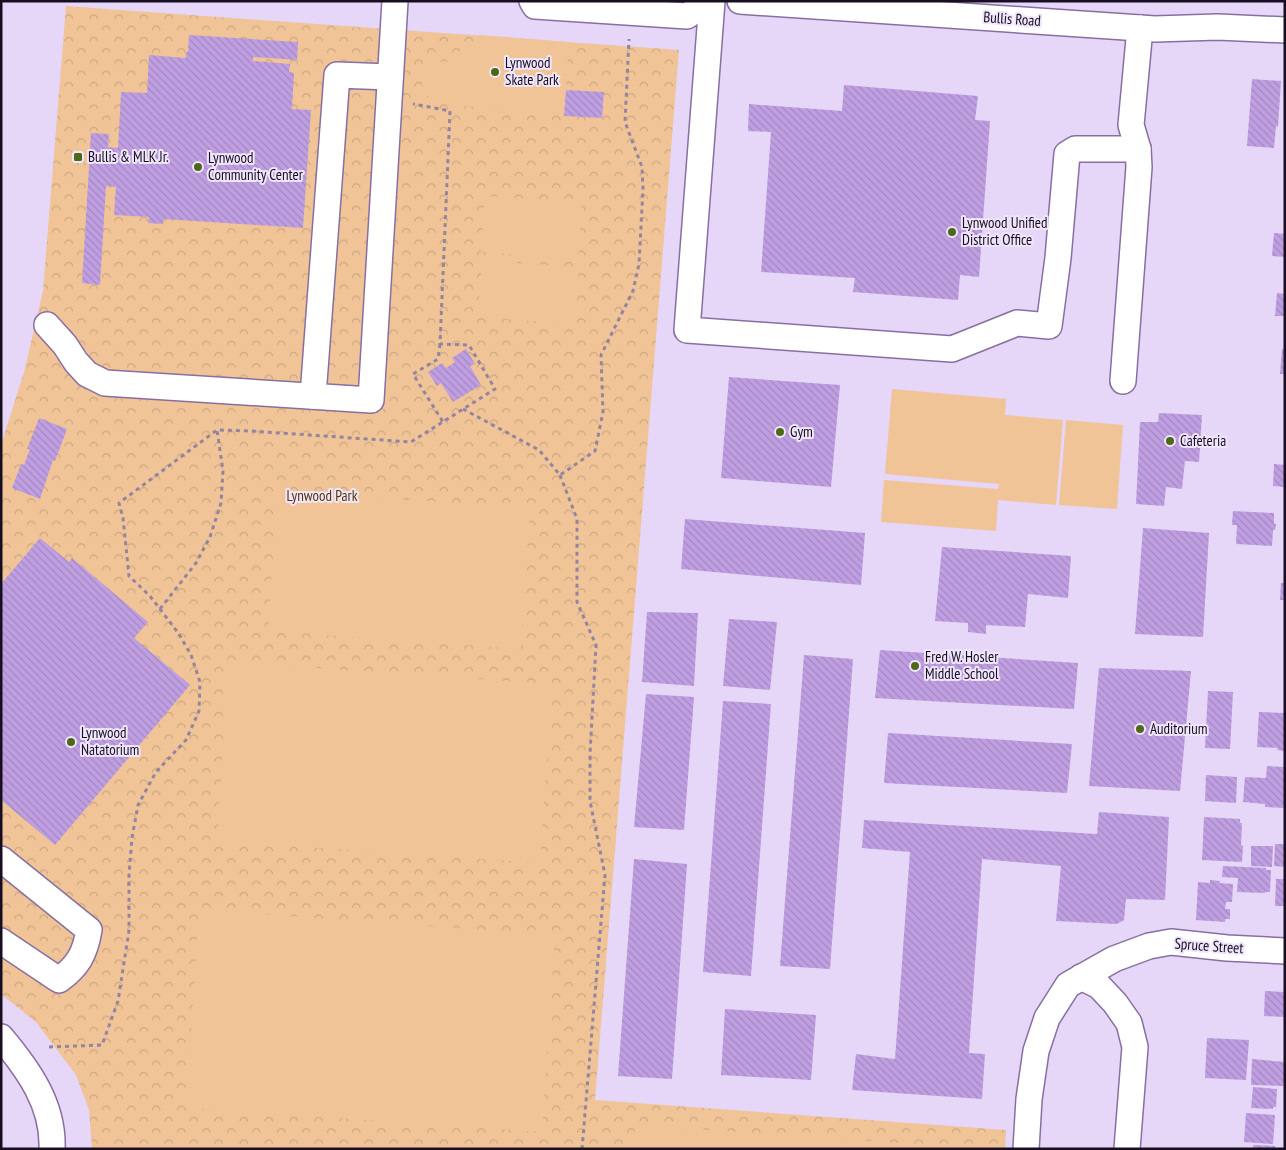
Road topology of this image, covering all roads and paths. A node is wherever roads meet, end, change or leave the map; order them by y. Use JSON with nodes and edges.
{"nodes":[{"id":1,"x":395,"y":1,"type":"edge"},
{"id":2,"x":532,"y":1,"type":"edge"},
{"id":3,"x":710,"y":1,"type":"edge"},
{"id":4,"x":740,"y":1,"type":"edge"},
{"id":5,"x":856,"y":5,"type":"edge"},
{"id":6,"x":1030,"y":11,"type":"edge"},
{"id":7,"x":1140,"y":28,"type":"junction"},
{"id":8,"x":1285,"y":30,"type":"edge"},
{"id":9,"x":629,"y":39,"type":"dead end"},
{"id":10,"x":390,"y":77,"type":"junction"},
{"id":11,"x":411,"y":103,"type":"dead end"},
{"id":12,"x":1138,"y":149,"type":"junction"},
{"id":13,"x":47,"y":325,"type":"dead end"},
{"id":14,"x":440,"y":344,"type":"junction"},
{"id":15,"x":1123,"y":381,"type":"dead end"},
{"id":16,"x":313,"y":396,"type":"junction"},
{"id":17,"x":463,"y":409,"type":"junction"},
{"id":18,"x":443,"y":422,"type":"junction"},
{"id":19,"x":217,"y":430,"type":"junction"},
{"id":20,"x":560,"y":475,"type":"junction"},
{"id":21,"x":160,"y":609,"type":"junction"},
{"id":22,"x":1,"y":859,"type":"edge"},
{"id":23,"x":1,"y":941,"type":"edge"},
{"id":24,"x":1285,"y":951,"type":"edge"},
{"id":25,"x":1082,"y":978,"type":"junction"},
{"id":26,"x":1,"y":1037,"type":"edge"},
{"id":27,"x":49,"y":1047,"type":"dead end"},
{"id":28,"x":52,"y":1149,"type":"edge"},
{"id":29,"x":582,"y":1149,"type":"edge"},
{"id":30,"x":1026,"y":1149,"type":"edge"},
{"id":31,"x":1127,"y":1149,"type":"edge"}],
"edges":[{"from":1,"to":10,"type":"street"},
{"from":2,"to":3,"type":"street"},
{"from":3,"to":12,"type":"street"},
{"from":4,"to":5,"type":"street","name":"Bullis Road"},
{"from":5,"to":6,"type":"street","name":"Bullis Road"},
{"from":6,"to":7,"type":"street","name":"Bullis Road"},
{"from":7,"to":8,"type":"street","name":"Bullis Road"},
{"from":7,"to":12,"type":"street"},
{"from":9,"to":20,"type":"path"},
{"from":10,"to":16,"type":"street"},
{"from":10,"to":16,"type":"street"},
{"from":11,"to":14,"type":"path"},
{"from":12,"to":15,"type":"street"},
{"from":13,"to":16,"type":"street"},
{"from":14,"to":17,"type":"path"},
{"from":14,"to":18,"type":"path"},
{"from":17,"to":18,"type":"path"},
{"from":17,"to":20,"type":"path"},
{"from":18,"to":19,"type":"path"},
{"from":19,"to":21,"type":"path"},
{"from":19,"to":21,"type":"path"},
{"from":20,"to":29,"type":"path"},
{"from":21,"to":27,"type":"path"},
{"from":22,"to":23,"type":"street"},
{"from":24,"to":25,"type":"street","name":"Spruce Street"},
{"from":25,"to":30,"type":"street","name":"Spruce Street"},
{"from":25,"to":31,"type":"street"},
{"from":26,"to":28,"type":"street"}]}
